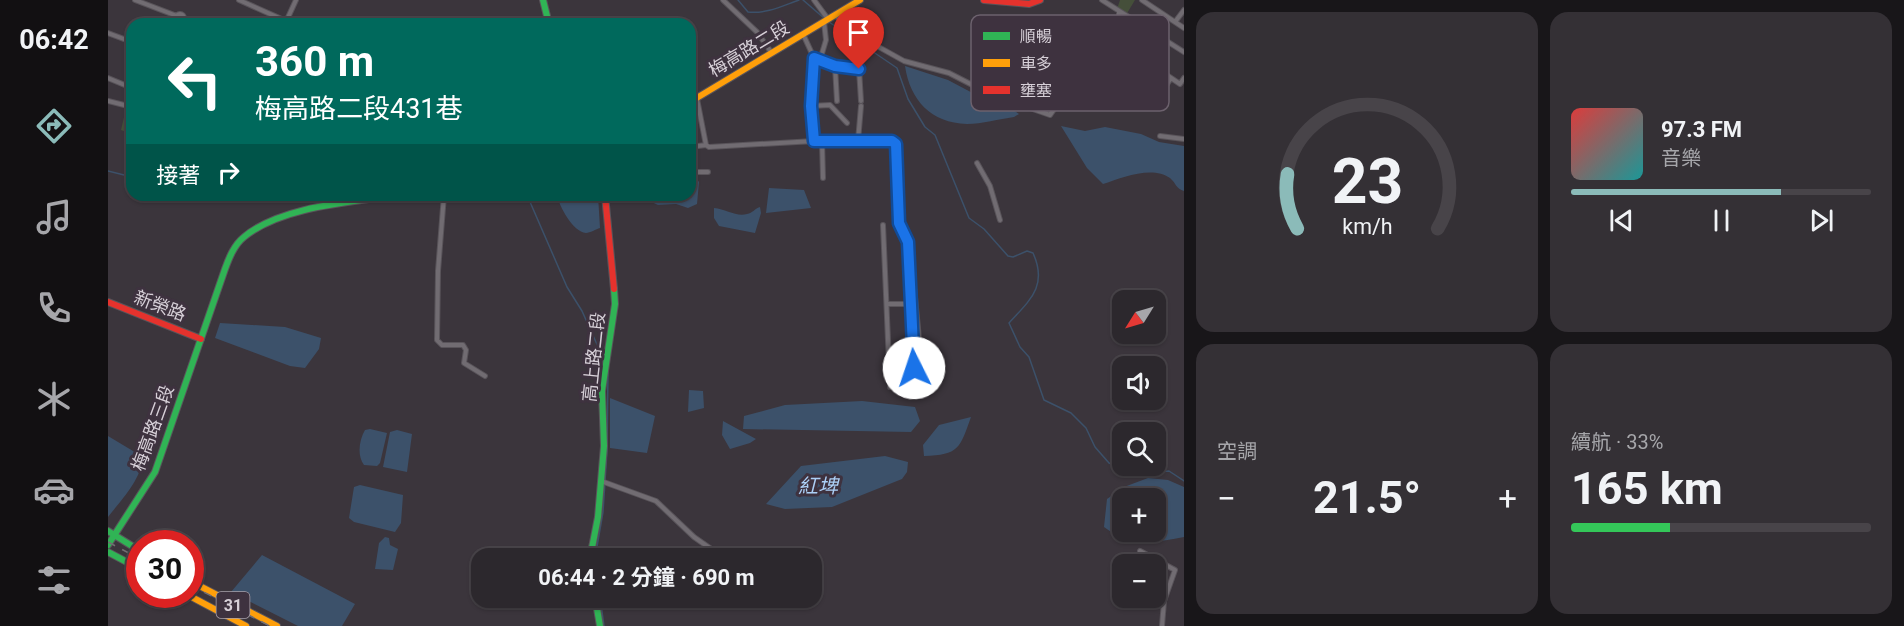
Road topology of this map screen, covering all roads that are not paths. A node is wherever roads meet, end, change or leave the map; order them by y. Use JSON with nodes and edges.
{"nodes":[{"id":1,"x":135,"y":0,"type":"edge"},
{"id":2,"x":239,"y":0,"type":"edge"},
{"id":3,"x":296,"y":0,"type":"edge"},
{"id":4,"x":543,"y":0,"type":"edge"},
{"id":5,"x":723,"y":0,"type":"edge"},
{"id":6,"x":814,"y":0,"type":"edge"},
{"id":7,"x":860,"y":0,"type":"edge"},
{"id":8,"x":984,"y":0,"type":"edge"},
{"id":9,"x":1040,"y":0,"type":"edge"},
{"id":10,"x":1102,"y":0,"type":"edge"},
{"id":11,"x":1142,"y":0,"type":"edge"},
{"id":12,"x":1184,"y":10,"type":"edge"},
{"id":13,"x":1119,"y":11,"type":"junction"},
{"id":14,"x":835,"y":15,"type":"junction"},
{"id":15,"x":1117,"y":15,"type":"edge"},
{"id":16,"x":1125,"y":15,"type":"edge"},
{"id":17,"x":1164,"y":15,"type":"edge"},
{"id":18,"x":183,"y":18,"type":"edge"},
{"id":19,"x":275,"y":18,"type":"edge"},
{"id":20,"x":287,"y":18,"type":"edge"},
{"id":21,"x":548,"y":18,"type":"edge"},
{"id":22,"x":1169,"y":18,"type":"edge"},
{"id":23,"x":826,"y":21,"type":"junction"},
{"id":24,"x":1175,"y":22,"type":"junction"},
{"id":25,"x":1184,"y":28,"type":"edge"},
{"id":26,"x":108,"y":33,"type":"edge"},
{"id":27,"x":803,"y":34,"type":"junction"},
{"id":28,"x":126,"y":40,"type":"edge"},
{"id":29,"x":1169,"y":43,"type":"edge"},
{"id":30,"x":771,"y":52,"type":"junction"},
{"id":31,"x":1184,"y":52,"type":"edge"},
{"id":32,"x":814,"y":58,"type":"junction"},
{"id":33,"x":820,"y":60,"type":"junction"},
{"id":34,"x":835,"y":66,"type":"junction"},
{"id":35,"x":108,"y":78,"type":"edge"},
{"id":36,"x":1171,"y":78,"type":"joint"},
{"id":37,"x":1184,"y":78,"type":"edge"},
{"id":38,"x":1169,"y":81,"type":"edge"},
{"id":39,"x":971,"y":84,"type":"edge"},
{"id":40,"x":126,"y":86,"type":"edge"},
{"id":41,"x":697,"y":98,"type":"joint"},
{"id":42,"x":108,"y":101,"type":"edge"},
{"id":43,"x":837,"y":101,"type":"dead end"},
{"id":44,"x":126,"y":106,"type":"edge"},
{"id":45,"x":811,"y":106,"type":"junction"},
{"id":46,"x":1039,"y":111,"type":"edge"},
{"id":47,"x":1053,"y":111,"type":"edge"},
{"id":48,"x":847,"y":123,"type":"dead end"},
{"id":49,"x":1160,"y":136,"type":"dead end"},
{"id":50,"x":1184,"y":139,"type":"edge"},
{"id":51,"x":814,"y":141,"type":"junction"},
{"id":52,"x":822,"y":141,"type":"junction"},
{"id":53,"x":858,"y":141,"type":"junction"},
{"id":54,"x":706,"y":145,"type":"junction"},
{"id":55,"x":696,"y":146,"type":"edge"},
{"id":56,"x":978,"y":163,"type":"dead end"},
{"id":57,"x":696,"y":172,"type":"edge"},
{"id":58,"x":708,"y":172,"type":"dead end"},
{"id":59,"x":823,"y":178,"type":"dead end"},
{"id":60,"x":368,"y":201,"type":"edge"},
{"id":61,"x":444,"y":201,"type":"edge"},
{"id":62,"x":605,"y":201,"type":"edge"},
{"id":63,"x":1000,"y":220,"type":"dead end"},
{"id":64,"x":883,"y":225,"type":"dead end"},
{"id":65,"x":908,"y":242,"type":"junction"},
{"id":66,"x":108,"y":302,"type":"edge"},
{"id":67,"x":886,"y":304,"type":"junction"},
{"id":68,"x":910,"y":304,"type":"junction"},
{"id":69,"x":201,"y":339,"type":"junction"},
{"id":70,"x":486,"y":376,"type":"dead end"},
{"id":71,"x":890,"y":387,"type":"dead end"},
{"id":72,"x":915,"y":389,"type":"dead end"},
{"id":73,"x":924,"y":390,"type":"dead end"},
{"id":74,"x":604,"y":482,"type":"junction"},
{"id":75,"x":108,"y":531,"type":"edge"},
{"id":76,"x":114,"y":536,"type":"junction"},
{"id":77,"x":126,"y":543,"type":"edge"},
{"id":78,"x":108,"y":545,"type":"edge"},
{"id":79,"x":592,"y":548,"type":"edge"},
{"id":80,"x":710,"y":548,"type":"edge"},
{"id":81,"x":1140,"y":551,"type":"dead end"},
{"id":82,"x":108,"y":552,"type":"edge"},
{"id":83,"x":126,"y":562,"type":"edge"},
{"id":84,"x":204,"y":588,"type":"edge"},
{"id":85,"x":204,"y":604,"type":"edge"},
{"id":86,"x":597,"y":608,"type":"edge"},
{"id":87,"x":246,"y":626,"type":"edge"},
{"id":88,"x":277,"y":626,"type":"edge"},
{"id":89,"x":600,"y":626,"type":"edge"},
{"id":90,"x":1162,"y":626,"type":"edge"}],
"edges":[{"from":1,"to":18,"type":"street"},
{"from":2,"to":19,"type":"street"},
{"from":3,"to":20,"type":"street"},
{"from":4,"to":21,"type":"street"},
{"from":5,"to":30,"type":"street"},
{"from":6,"to":23,"type":"street"},
{"from":7,"to":14,"type":"street","name":"梅高路二段"},
{"from":8,"to":9,"type":"street"},
{"from":10,"to":13,"type":"street"},
{"from":11,"to":17,"type":"street"},
{"from":12,"to":24,"type":"street"},
{"from":13,"to":15,"type":"street"},
{"from":13,"to":16,"type":"street"},
{"from":14,"to":23,"type":"street","name":"梅高路二段"},
{"from":14,"to":39,"type":"street"},
{"from":22,"to":24,"type":"street"},
{"from":23,"to":27,"type":"street","name":"梅高路二段"},
{"from":23,"to":33,"type":"street"},
{"from":24,"to":25,"type":"street"},
{"from":26,"to":28,"type":"street"},
{"from":27,"to":30,"type":"street","name":"梅高路二段"},
{"from":27,"to":32,"type":"street"},
{"from":29,"to":31,"type":"street"},
{"from":30,"to":41,"type":"street","name":"梅高路二段"},
{"from":32,"to":33,"type":"street"},
{"from":32,"to":45,"type":"street"},
{"from":33,"to":34,"type":"street"},
{"from":34,"to":43,"type":"street"},
{"from":34,"to":53,"type":"street"},
{"from":35,"to":40,"type":"street"},
{"from":36,"to":37,"type":"street"},
{"from":36,"to":38,"type":"street"},
{"from":41,"to":54,"type":"street"},
{"from":42,"to":44,"type":"street"},
{"from":45,"to":48,"type":"street"},
{"from":45,"to":51,"type":"street"},
{"from":46,"to":47,"type":"street"},
{"from":49,"to":50,"type":"street"},
{"from":51,"to":52,"type":"street"},
{"from":51,"to":54,"type":"street"},
{"from":52,"to":53,"type":"street"},
{"from":52,"to":59,"type":"street"},
{"from":53,"to":65,"type":"street"},
{"from":54,"to":55,"type":"street"},
{"from":56,"to":63,"type":"street"},
{"from":57,"to":58,"type":"street"},
{"from":60,"to":69,"type":"street"},
{"from":61,"to":70,"type":"street"},
{"from":62,"to":74,"type":"street","name":"高上路二段"},
{"from":64,"to":67,"type":"street"},
{"from":65,"to":68,"type":"street"},
{"from":65,"to":73,"type":"street"},
{"from":66,"to":69,"type":"street","name":"新榮路"},
{"from":67,"to":68,"type":"street"},
{"from":67,"to":71,"type":"street"},
{"from":68,"to":72,"type":"street"},
{"from":69,"to":76,"type":"street","name":"梅高路三段"},
{"from":74,"to":79,"type":"street","name":"高上路二段"},
{"from":74,"to":80,"type":"street"},
{"from":75,"to":76,"type":"street"},
{"from":76,"to":77,"type":"street"},
{"from":76,"to":78,"type":"street","name":"梅高路三段"},
{"from":81,"to":90,"type":"street"},
{"from":82,"to":83,"type":"street"},
{"from":84,"to":88,"type":"street","number":"31"},
{"from":85,"to":87,"type":"street","number":"31"},
{"from":86,"to":89,"type":"street"}]}
